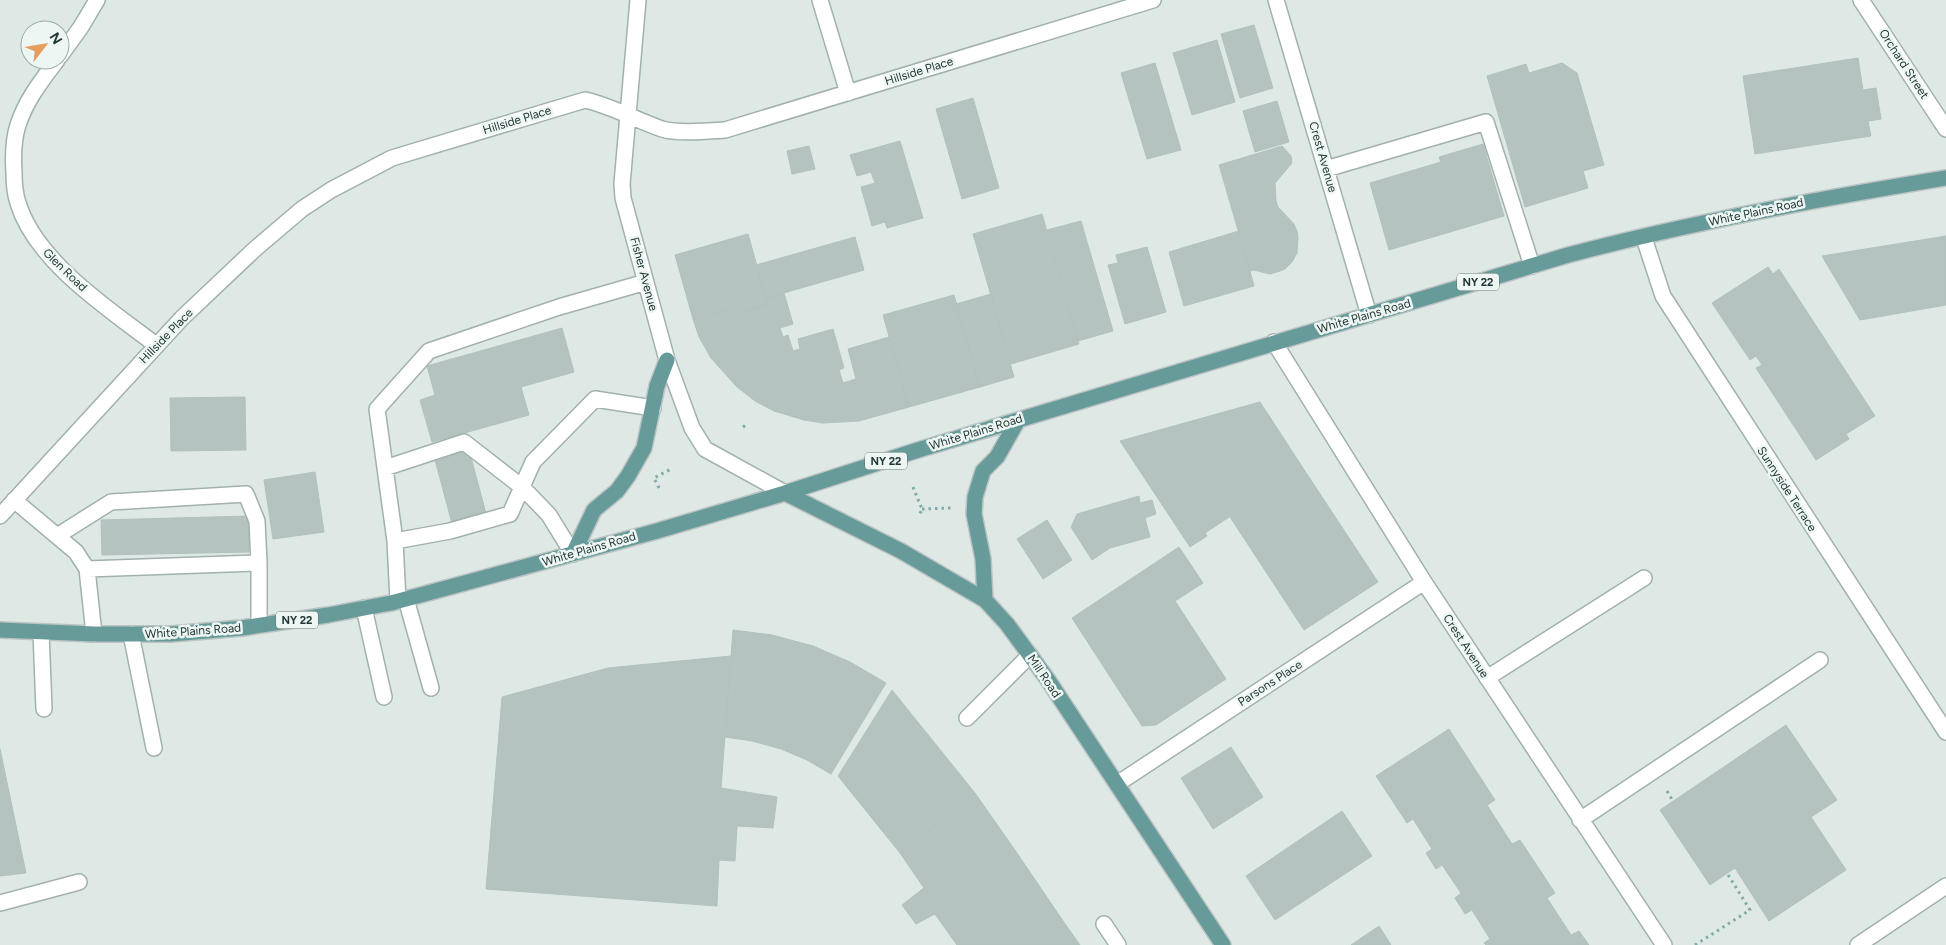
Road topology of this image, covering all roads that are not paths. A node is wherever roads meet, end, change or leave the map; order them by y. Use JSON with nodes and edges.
{"nodes":[{"id":1,"x":97,"y":0,"type":"edge"},
{"id":2,"x":638,"y":0,"type":"edge"},
{"id":3,"x":820,"y":0,"type":"edge"},
{"id":4,"x":1153,"y":0,"type":"edge"},
{"id":5,"x":1276,"y":0,"type":"edge"},
{"id":6,"x":1860,"y":0,"type":"edge"},
{"id":7,"x":70,"y":42,"type":"edge"},
{"id":8,"x":50,"y":70,"type":"edge"},
{"id":9,"x":848,"y":93,"type":"junction"},
{"id":10,"x":628,"y":114,"type":"junction"},
{"id":11,"x":1946,"y":129,"type":"edge"},
{"id":12,"x":1326,"y":169,"type":"junction"},
{"id":13,"x":1946,"y":178,"type":"edge"},
{"id":14,"x":1644,"y":238,"type":"junction"},
{"id":15,"x":1532,"y":266,"type":"junction"},
{"id":16,"x":646,"y":282,"type":"junction"},
{"id":17,"x":1369,"y":315,"type":"junction"},
{"id":18,"x":1274,"y":342,"type":"junction"},
{"id":19,"x":156,"y":345,"type":"junction"},
{"id":20,"x":667,"y":360,"type":"junction"},
{"id":21,"x":653,"y":408,"type":"junction"},
{"id":22,"x":1018,"y":420,"type":"junction"},
{"id":23,"x":385,"y":468,"type":"junction"},
{"id":24,"x":522,"y":487,"type":"junction"},
{"id":25,"x":785,"y":493,"type":"junction"},
{"id":26,"x":14,"y":500,"type":"junction"},
{"id":27,"x":0,"y":516,"type":"edge"},
{"id":28,"x":57,"y":536,"type":"junction"},
{"id":29,"x":395,"y":541,"type":"junction"},
{"id":30,"x":572,"y":554,"type":"junction"},
{"id":31,"x":259,"y":563,"type":"junction"},
{"id":32,"x":87,"y":569,"type":"junction"},
{"id":33,"x":1644,"y":578,"type":"dead end"},
{"id":34,"x":1424,"y":582,"type":"junction"},
{"id":35,"x":402,"y":600,"type":"junction"},
{"id":36,"x":985,"y":600,"type":"junction"},
{"id":37,"x":364,"y":608,"type":"junction"},
{"id":38,"x":259,"y":625,"type":"junction"},
{"id":39,"x":0,"y":630,"type":"edge"},
{"id":40,"x":41,"y":632,"type":"junction"},
{"id":41,"x":94,"y":634,"type":"junction"},
{"id":42,"x":131,"y":634,"type":"junction"},
{"id":43,"x":1030,"y":655,"type":"junction"},
{"id":44,"x":1820,"y":660,"type":"dead end"},
{"id":45,"x":1487,"y":678,"type":"junction"},
{"id":46,"x":431,"y":688,"type":"dead end"},
{"id":47,"x":384,"y":697,"type":"dead end"},
{"id":48,"x":44,"y":709,"type":"dead end"},
{"id":49,"x":967,"y":718,"type":"dead end"},
{"id":50,"x":1946,"y":732,"type":"edge"},
{"id":51,"x":154,"y":748,"type":"dead end"},
{"id":52,"x":1117,"y":784,"type":"junction"},
{"id":53,"x":1580,"y":820,"type":"junction"},
{"id":54,"x":79,"y":882,"type":"dead end"},
{"id":55,"x":1946,"y":886,"type":"edge"},
{"id":56,"x":0,"y":903,"type":"edge"},
{"id":57,"x":1104,"y":924,"type":"dead end"},
{"id":58,"x":1118,"y":945,"type":"edge"},
{"id":59,"x":1223,"y":945,"type":"edge"},
{"id":60,"x":1664,"y":945,"type":"edge"},
{"id":61,"x":1858,"y":945,"type":"edge"}],
"edges":[{"from":1,"to":7,"type":"street"},
{"from":2,"to":10,"type":"street","name":"Fisher Avenue"},
{"from":3,"to":9,"type":"street"},
{"from":4,"to":9,"type":"street","name":"Hillside Place"},
{"from":5,"to":12,"type":"street","name":"Crest Avenue"},
{"from":6,"to":11,"type":"street","name":"Orchard Street"},
{"from":8,"to":19,"type":"street","name":"Glen Road"},
{"from":9,"to":10,"type":"street","name":"Hillside Place"},
{"from":10,"to":16,"type":"street","name":"Fisher Avenue"},
{"from":10,"to":19,"type":"street","name":"Hillside Place"},
{"from":12,"to":15,"type":"street"},
{"from":12,"to":17,"type":"street","name":"Crest Avenue"},
{"from":13,"to":14,"type":"main road","name":"White Plains Road","number":"NY 22"},
{"from":14,"to":15,"type":"main road","name":"White Plains Road","number":"NY 22"},
{"from":14,"to":50,"type":"street","name":"Sunnyside Terrace"},
{"from":15,"to":17,"type":"main road","name":"White Plains Road","number":"NY 22"},
{"from":16,"to":20,"type":"street","name":"Fisher Avenue"},
{"from":16,"to":23,"type":"street"},
{"from":17,"to":18,"type":"main road","name":"White Plains Road","number":"NY 22"},
{"from":18,"to":22,"type":"main road","name":"White Plains Road","number":"NY 22"},
{"from":18,"to":34,"type":"street","name":"Crest Avenue"},
{"from":19,"to":26,"type":"street","name":"Hillside Place"},
{"from":20,"to":21,"type":"main road"},
{"from":20,"to":25,"type":"street","name":"Fisher Avenue"},
{"from":21,"to":24,"type":"street"},
{"from":21,"to":30,"type":"main road"},
{"from":22,"to":25,"type":"main road","name":"White Plains Road","number":"NY 22"},
{"from":22,"to":36,"type":"main road"},
{"from":23,"to":24,"type":"street"},
{"from":23,"to":29,"type":"street"},
{"from":24,"to":29,"type":"street"},
{"from":24,"to":30,"type":"street"},
{"from":25,"to":30,"type":"main road","name":"White Plains Road","number":"NY 22"},
{"from":25,"to":36,"type":"main road","name":"Mill Road"},
{"from":26,"to":27,"type":"street","name":"Hillside Place"},
{"from":26,"to":28,"type":"street"},
{"from":28,"to":31,"type":"street"},
{"from":28,"to":32,"type":"street"},
{"from":29,"to":35,"type":"street"},
{"from":30,"to":35,"type":"main road","name":"White Plains Road","number":"NY 22"},
{"from":31,"to":32,"type":"street"},
{"from":31,"to":38,"type":"street"},
{"from":32,"to":41,"type":"street"},
{"from":33,"to":45,"type":"street"},
{"from":34,"to":45,"type":"street","name":"Crest Avenue"},
{"from":34,"to":52,"type":"street","name":"Parsons Place"},
{"from":35,"to":37,"type":"main road","name":"White Plains Road","number":"NY 22"},
{"from":35,"to":46,"type":"street"},
{"from":36,"to":43,"type":"main road","name":"Mill Road"},
{"from":37,"to":38,"type":"main road","name":"White Plains Road","number":"NY 22"},
{"from":37,"to":47,"type":"street"},
{"from":38,"to":42,"type":"main road","name":"White Plains Road","number":"NY 22"},
{"from":39,"to":40,"type":"main road","name":"White Plains Road","number":"NY 22"},
{"from":40,"to":41,"type":"main road","name":"White Plains Road","number":"NY 22"},
{"from":40,"to":48,"type":"street"},
{"from":41,"to":42,"type":"main road","name":"White Plains Road","number":"NY 22"},
{"from":42,"to":51,"type":"street"},
{"from":43,"to":49,"type":"street"},
{"from":43,"to":52,"type":"main road","name":"Mill Road"},
{"from":44,"to":53,"type":"street"},
{"from":45,"to":53,"type":"street","name":"Crest Avenue"},
{"from":52,"to":59,"type":"main road","name":"Mill Road"},
{"from":53,"to":60,"type":"street","name":"Crest Avenue"},
{"from":54,"to":56,"type":"street"},
{"from":55,"to":61,"type":"street"},
{"from":57,"to":58,"type":"street"}]}
